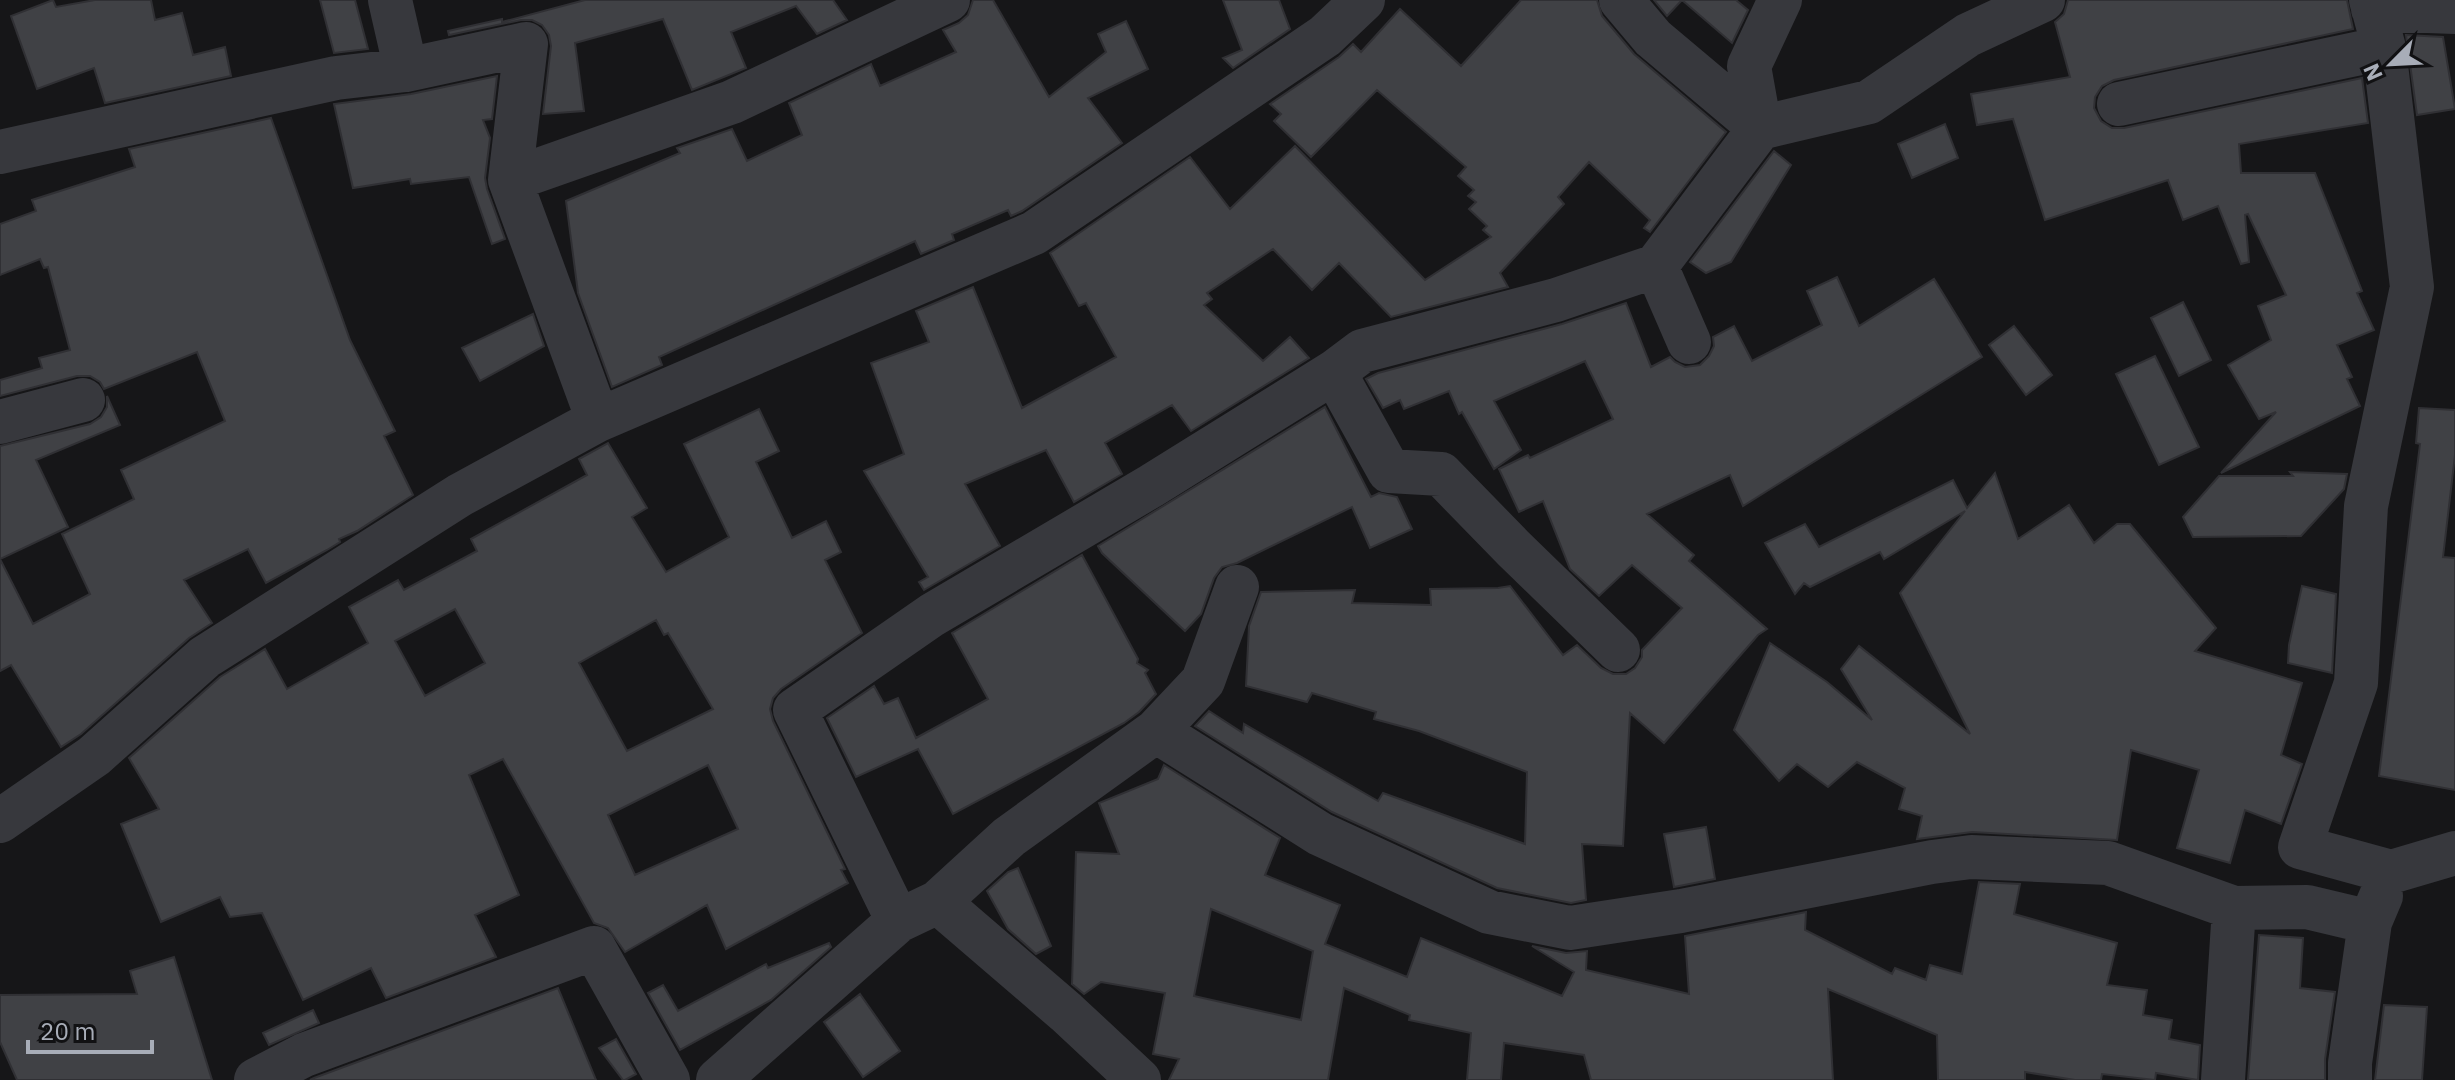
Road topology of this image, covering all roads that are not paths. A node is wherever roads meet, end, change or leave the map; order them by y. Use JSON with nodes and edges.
{"nodes":[{"id":1,"x":390,"y":0,"type":"edge"},
{"id":2,"x":948,"y":0,"type":"edge"},
{"id":3,"x":1363,"y":0,"type":"edge"},
{"id":4,"x":1621,"y":0,"type":"edge"},
{"id":5,"x":1780,"y":0,"type":"edge"},
{"id":6,"x":2043,"y":0,"type":"edge"},
{"id":7,"x":2455,"y":12,"type":"edge"},
{"id":8,"x":2376,"y":19,"type":"edge"},
{"id":9,"x":406,"y":70,"type":"junction"},
{"id":10,"x":2119,"y":104,"type":"dead end"},
{"id":11,"x":1760,"y":128,"type":"junction"},
{"id":12,"x":0,"y":152,"type":"edge"},
{"id":13,"x":510,"y":180,"type":"junction"},
{"id":14,"x":1656,"y":266,"type":"junction"},
{"id":15,"x":1689,"y":342,"type":"dead end"},
{"id":16,"x":1334,"y":372,"type":"junction"},
{"id":17,"x":83,"y":400,"type":"dead end"},
{"id":18,"x":598,"y":420,"type":"junction"},
{"id":19,"x":0,"y":422,"type":"edge"},
{"id":20,"x":1237,"y":587,"type":"dead end"},
{"id":21,"x":1618,"y":650,"type":"dead end"},
{"id":22,"x":1156,"y":731,"type":"junction"},
{"id":23,"x":0,"y":821,"type":"edge"},
{"id":24,"x":2455,"y":853,"type":"edge"},
{"id":25,"x":2391,"y":872,"type":"junction"},
{"id":26,"x":938,"y":902,"type":"junction"},
{"id":27,"x":2234,"y":908,"type":"junction"},
{"id":28,"x":898,"y":921,"type":"junction"},
{"id":29,"x":2370,"y":922,"type":"junction"},
{"id":30,"x":256,"y":1080,"type":"edge"},
{"id":31,"x":668,"y":1080,"type":"edge"},
{"id":32,"x":718,"y":1080,"type":"edge"},
{"id":33,"x":1139,"y":1080,"type":"edge"},
{"id":34,"x":2223,"y":1080,"type":"edge"},
{"id":35,"x":2350,"y":1080,"type":"edge"}],
"edges":[{"from":1,"to":9,"type":"street"},
{"from":2,"to":13,"type":"street"},
{"from":3,"to":18,"type":"street"},
{"from":4,"to":11,"type":"street"},
{"from":5,"to":11,"type":"street"},
{"from":6,"to":11,"type":"street"},
{"from":7,"to":8,"type":"street"},
{"from":8,"to":10,"type":"street"},
{"from":8,"to":25,"type":"street"},
{"from":9,"to":12,"type":"street"},
{"from":9,"to":13,"type":"street"},
{"from":11,"to":14,"type":"street"},
{"from":13,"to":18,"type":"street"},
{"from":14,"to":15,"type":"street"},
{"from":14,"to":16,"type":"street"},
{"from":16,"to":21,"type":"street"},
{"from":16,"to":28,"type":"street"},
{"from":17,"to":19,"type":"street"},
{"from":18,"to":23,"type":"street"},
{"from":20,"to":22,"type":"street"},
{"from":22,"to":26,"type":"street"},
{"from":22,"to":27,"type":"street"},
{"from":24,"to":25,"type":"street"},
{"from":25,"to":29,"type":"street"},
{"from":26,"to":28,"type":"street"},
{"from":26,"to":33,"type":"street"},
{"from":27,"to":29,"type":"street"},
{"from":27,"to":34,"type":"street"},
{"from":28,"to":32,"type":"street"},
{"from":29,"to":35,"type":"street"},
{"from":30,"to":31,"type":"street"}]}
